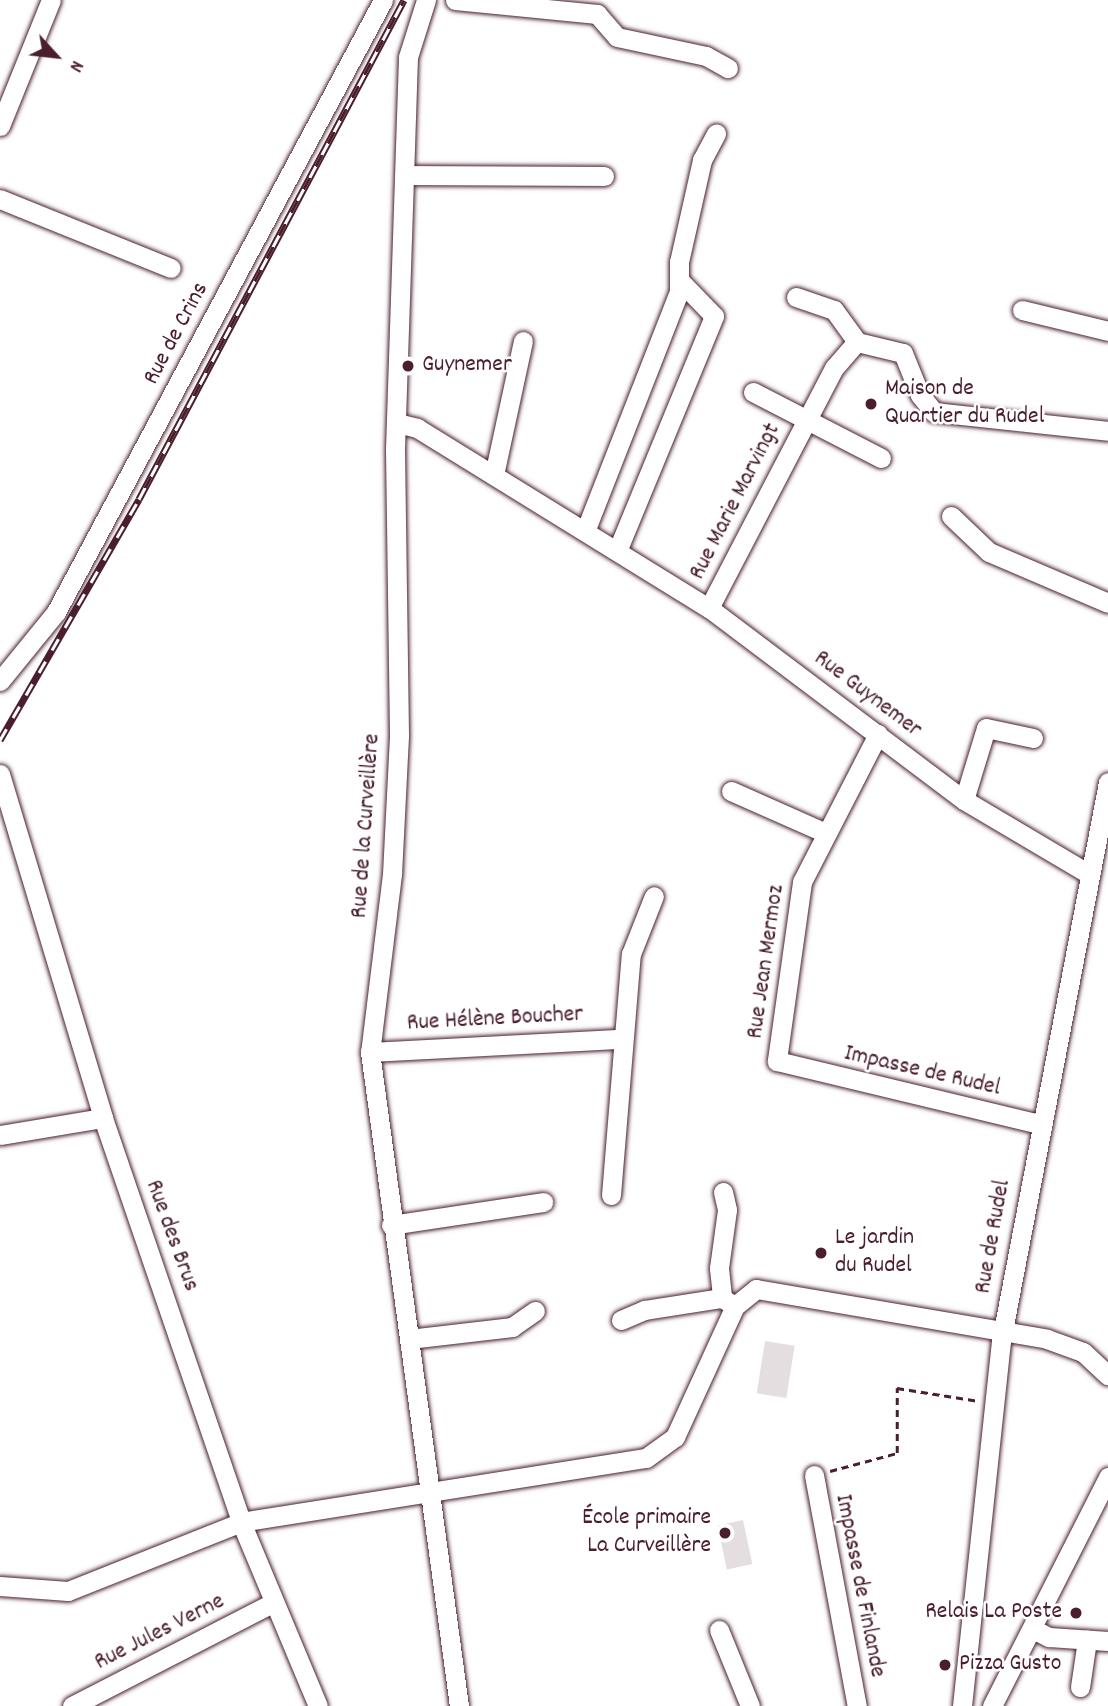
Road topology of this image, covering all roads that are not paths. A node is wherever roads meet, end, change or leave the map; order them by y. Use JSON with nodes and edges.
{"nodes":[{"id":1,"x":51,"y":0,"type":"edge"},
{"id":2,"x":383,"y":0,"type":"edge"},
{"id":3,"x":426,"y":0,"type":"edge"},
{"id":4,"x":455,"y":0,"type":"edge"},
{"id":5,"x":728,"y":68,"type":"dead end"},
{"id":6,"x":0,"y":126,"type":"edge"},
{"id":7,"x":716,"y":134,"type":"dead end"},
{"id":8,"x":406,"y":175,"type":"junction"},
{"id":9,"x":604,"y":176,"type":"dead end"},
{"id":10,"x":0,"y":200,"type":"edge"},
{"id":11,"x":171,"y":268,"type":"dead end"},
{"id":12,"x":681,"y":282,"type":"junction"},
{"id":13,"x":796,"y":297,"type":"dead end"},
{"id":14,"x":1022,"y":310,"type":"dead end"},
{"id":15,"x":1108,"y":331,"type":"edge"},
{"id":16,"x":523,"y":341,"type":"dead end"},
{"id":17,"x":857,"y":341,"type":"junction"},
{"id":18,"x":753,"y":392,"type":"dead end"},
{"id":19,"x":807,"y":419,"type":"junction"},
{"id":20,"x":397,"y":423,"type":"junction"},
{"id":21,"x":1108,"y":431,"type":"edge"},
{"id":22,"x":881,"y":458,"type":"dead end"},
{"id":23,"x":494,"y":475,"type":"junction"},
{"id":24,"x":951,"y":516,"type":"dead end"},
{"id":25,"x":586,"y":529,"type":"junction"},
{"id":26,"x":618,"y":549,"type":"junction"},
{"id":27,"x":1108,"y":603,"type":"edge"},
{"id":28,"x":709,"y":608,"type":"junction"},
{"id":29,"x":0,"y":681,"type":"edge"},
{"id":30,"x":878,"y":734,"type":"junction"},
{"id":31,"x":1033,"y":738,"type":"dead end"},
{"id":32,"x":0,"y":774,"type":"edge"},
{"id":33,"x":1108,"y":782,"type":"edge"},
{"id":34,"x":731,"y":791,"type":"dead end"},
{"id":35,"x":964,"y":800,"type":"junction"},
{"id":36,"x":826,"y":833,"type":"junction"},
{"id":37,"x":1102,"y":845,"type":"edge"},
{"id":38,"x":1089,"y":874,"type":"junction"},
{"id":39,"x":654,"y":896,"type":"dead end"},
{"id":40,"x":622,"y":1039,"type":"junction"},
{"id":41,"x":370,"y":1052,"type":"junction"},
{"id":42,"x":785,"y":1064,"type":"joint"},
{"id":43,"x":103,"y":1118,"type":"junction"},
{"id":44,"x":1040,"y":1124,"type":"junction"},
{"id":45,"x":0,"y":1135,"type":"edge"},
{"id":46,"x":723,"y":1192,"type":"dead end"},
{"id":47,"x":611,"y":1195,"type":"dead end"},
{"id":48,"x":543,"y":1202,"type":"dead end"},
{"id":49,"x":391,"y":1225,"type":"junction"},
{"id":50,"x":729,"y":1302,"type":"junction"},
{"id":51,"x":534,"y":1311,"type":"dead end"},
{"id":52,"x":621,"y":1321,"type":"dead end"},
{"id":53,"x":998,"y":1327,"type":"junction"},
{"id":54,"x":409,"y":1339,"type":"junction"},
{"id":55,"x":1108,"y":1375,"type":"edge"},
{"id":56,"x":814,"y":1475,"type":"road end"},
{"id":57,"x":1108,"y":1477,"type":"edge"},
{"id":58,"x":428,"y":1488,"type":"junction"},
{"id":59,"x":232,"y":1524,"type":"junction"},
{"id":60,"x":0,"y":1586,"type":"edge"},
{"id":61,"x":272,"y":1603,"type":"junction"},
{"id":62,"x":1034,"y":1629,"type":"junction"},
{"id":63,"x":719,"y":1630,"type":"dead end"},
{"id":64,"x":1087,"y":1640,"type":"junction"},
{"id":65,"x":1108,"y":1641,"type":"edge"},
{"id":66,"x":1080,"y":1687,"type":"dead end"},
{"id":67,"x":72,"y":1706,"type":"edge"},
{"id":68,"x":318,"y":1706,"type":"edge"},
{"id":69,"x":459,"y":1706,"type":"edge"},
{"id":70,"x":750,"y":1706,"type":"edge"},
{"id":71,"x":857,"y":1706,"type":"edge"},
{"id":72,"x":962,"y":1706,"type":"edge"},
{"id":73,"x":992,"y":1706,"type":"edge"}],
"edges":[{"from":1,"to":6,"type":"street"},
{"from":2,"to":29,"type":"street","name":"Rue de Crins"},
{"from":3,"to":8,"type":"street","name":"Rue de la Curveillère"},
{"from":4,"to":5,"type":"street"},
{"from":7,"to":12,"type":"street"},
{"from":8,"to":9,"type":"street"},
{"from":8,"to":20,"type":"street","name":"Rue de la Curveillère"},
{"from":10,"to":11,"type":"street"},
{"from":12,"to":25,"type":"street"},
{"from":12,"to":26,"type":"street"},
{"from":13,"to":17,"type":"street"},
{"from":14,"to":15,"type":"street"},
{"from":16,"to":23,"type":"street"},
{"from":17,"to":19,"type":"street","name":"Rue Marie Marvingt"},
{"from":17,"to":21,"type":"street"},
{"from":18,"to":19,"type":"street","name":"Rue Marie Marvingt"},
{"from":19,"to":22,"type":"street","name":"Rue Marie Marvingt"},
{"from":19,"to":28,"type":"street","name":"Rue Marie Marvingt"},
{"from":20,"to":23,"type":"street","name":"Rue Guynemer"},
{"from":20,"to":41,"type":"street","name":"Rue de la Curveillère"},
{"from":23,"to":25,"type":"street","name":"Rue Guynemer"},
{"from":24,"to":27,"type":"street"},
{"from":25,"to":26,"type":"street","name":"Rue Guynemer"},
{"from":26,"to":28,"type":"street","name":"Rue Guynemer"},
{"from":28,"to":30,"type":"street","name":"Rue Guynemer"},
{"from":30,"to":35,"type":"street","name":"Rue Guynemer"},
{"from":30,"to":36,"type":"street","name":"Rue Jean Mermoz"},
{"from":31,"to":35,"type":"street"},
{"from":32,"to":43,"type":"street","name":"Rue des Brus"},
{"from":33,"to":37,"type":"street","name":"Rue de Rudel"},
{"from":34,"to":36,"type":"street"},
{"from":35,"to":38,"type":"street","name":"Rue Guynemer"},
{"from":36,"to":42,"type":"street","name":"Rue Jean Mermoz"},
{"from":37,"to":38,"type":"street","name":"Rue de Rudel"},
{"from":38,"to":44,"type":"street","name":"Rue de Rudel"},
{"from":39,"to":40,"type":"street"},
{"from":40,"to":41,"type":"street","name":"Rue Hélène Boucher"},
{"from":40,"to":47,"type":"street"},
{"from":41,"to":49,"type":"street","name":"Rue de la Curveillère"},
{"from":42,"to":44,"type":"street","name":"Impasse de Rudel"},
{"from":43,"to":45,"type":"street"},
{"from":43,"to":59,"type":"street","name":"Rue des Brus"},
{"from":44,"to":53,"type":"street","name":"Rue de Rudel"},
{"from":46,"to":50,"type":"street"},
{"from":48,"to":49,"type":"street"},
{"from":49,"to":54,"type":"street","name":"Rue de la Curveillère"},
{"from":50,"to":52,"type":"street"},
{"from":50,"to":53,"type":"street"},
{"from":50,"to":58,"type":"street"},
{"from":51,"to":54,"type":"street"},
{"from":53,"to":55,"type":"street"},
{"from":53,"to":72,"type":"street","name":"Rue de Rudel"},
{"from":54,"to":58,"type":"street","name":"Rue de la Curveillère"},
{"from":56,"to":71,"type":"street","name":"Impasse de Finlande"},
{"from":57,"to":62,"type":"street"},
{"from":58,"to":59,"type":"street"},
{"from":58,"to":69,"type":"street","name":"Rue de la Curveillère"},
{"from":59,"to":60,"type":"street"},
{"from":59,"to":61,"type":"street","name":"Rue des Brus"},
{"from":61,"to":67,"type":"street","name":"Rue Jules Verne"},
{"from":61,"to":68,"type":"street","name":"Rue des Brus"},
{"from":62,"to":64,"type":"street"},
{"from":62,"to":73,"type":"street"},
{"from":63,"to":70,"type":"street"},
{"from":64,"to":65,"type":"street"},
{"from":64,"to":66,"type":"street"}]}
